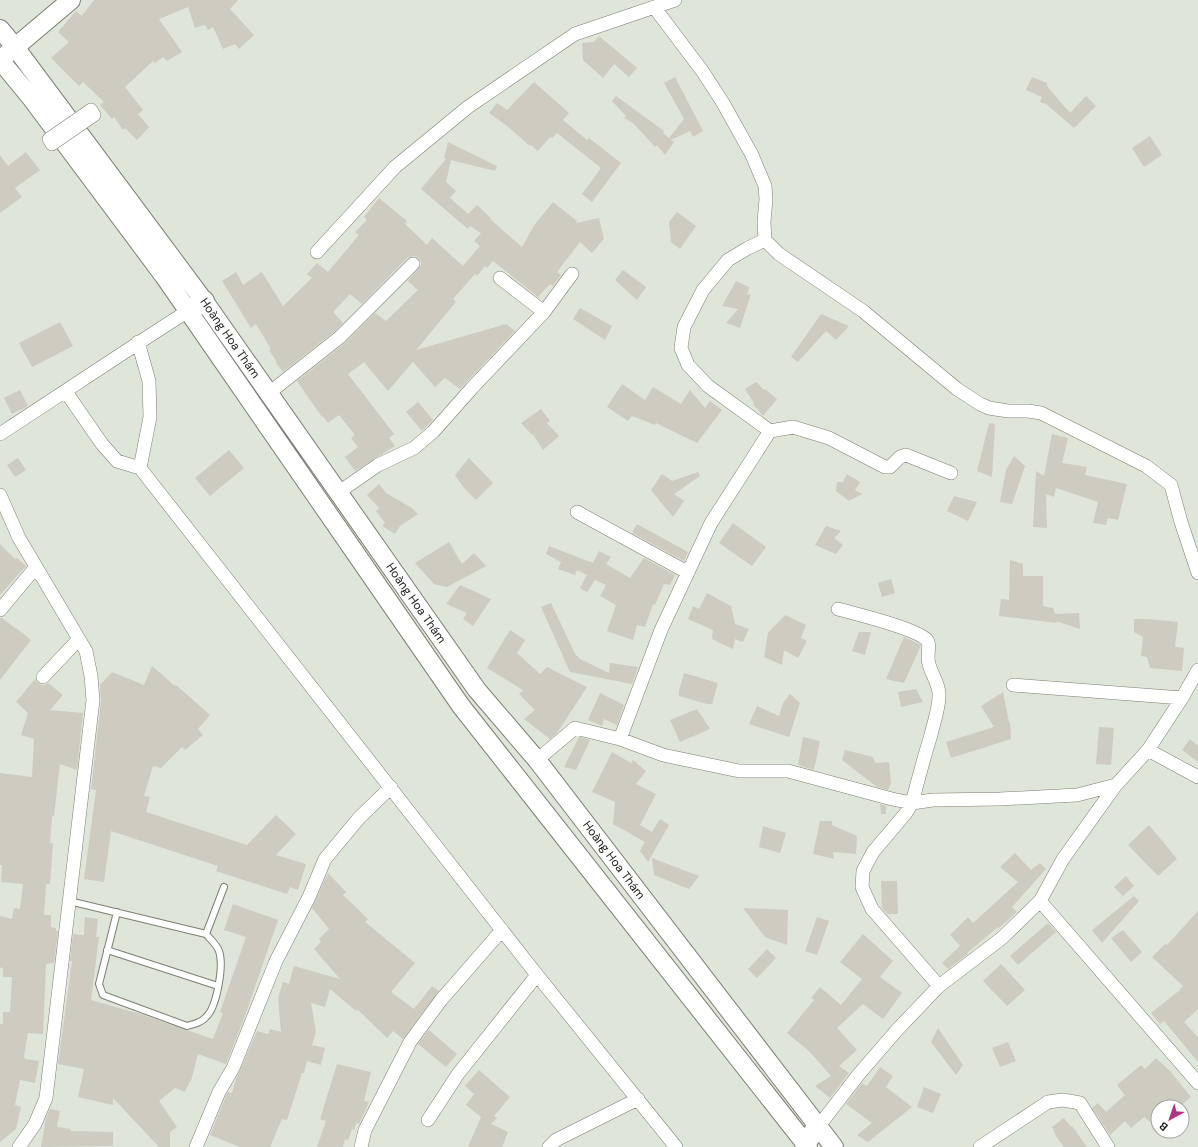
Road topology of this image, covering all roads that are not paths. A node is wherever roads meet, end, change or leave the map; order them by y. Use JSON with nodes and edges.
{"nodes":[{"id":1,"x":71,"y":0,"type":"edge"},
{"id":2,"x":674,"y":0,"type":"edge"},
{"id":3,"x":654,"y":7,"type":"junction"},
{"id":4,"x":0,"y":29,"type":"edge"},
{"id":5,"x":16,"y":47,"type":"junction"},
{"id":6,"x":0,"y":60,"type":"edge"},
{"id":7,"x":765,"y":240,"type":"junction"},
{"id":8,"x":317,"y":252,"type":"dead end"},
{"id":9,"x":413,"y":264,"type":"dead end"},
{"id":10,"x":572,"y":274,"type":"dead end"},
{"id":11,"x":500,"y":278,"type":"dead end"},
{"id":12,"x":196,"y":306,"type":"junction"},
{"id":13,"x":544,"y":312,"type":"junction"},
{"id":14,"x":138,"y":342,"type":"junction"},
{"id":15,"x":66,"y":392,"type":"junction"},
{"id":16,"x":269,"y":393,"type":"junction"},
{"id":17,"x":770,"y":431,"type":"junction"},
{"id":18,"x":0,"y":434,"type":"edge"},
{"id":19,"x":140,"y":468,"type":"junction"},
{"id":20,"x":951,"y":473,"type":"dead end"},
{"id":21,"x":339,"y":492,"type":"junction"},
{"id":22,"x":0,"y":495,"type":"edge"},
{"id":23,"x":578,"y":512,"type":"dead end"},
{"id":24,"x":36,"y":566,"type":"junction"},
{"id":25,"x":687,"y":572,"type":"junction"},
{"id":26,"x":1198,"y":573,"type":"edge"},
{"id":27,"x":838,"y":609,"type":"dead end"},
{"id":28,"x":0,"y":610,"type":"edge"},
{"id":29,"x":78,"y":639,"type":"junction"},
{"id":30,"x":1198,"y":670,"type":"edge"},
{"id":31,"x":43,"y":677,"type":"dead end"},
{"id":32,"x":1013,"y":685,"type":"dead end"},
{"id":33,"x":1182,"y":698,"type":"junction"},
{"id":34,"x":620,"y":739,"type":"junction"},
{"id":35,"x":1148,"y":750,"type":"junction"},
{"id":36,"x":537,"y":760,"type":"junction"},
{"id":37,"x":1198,"y":777,"type":"edge"},
{"id":38,"x":1116,"y":784,"type":"junction"},
{"id":39,"x":391,"y":787,"type":"junction"},
{"id":40,"x":912,"y":803,"type":"junction"},
{"id":41,"x":224,"y":887,"type":"dead end"},
{"id":42,"x":69,"y":901,"type":"junction"},
{"id":43,"x":1040,"y":901,"type":"junction"},
{"id":44,"x":117,"y":912,"type":"junction"},
{"id":45,"x":502,"y":930,"type":"junction"},
{"id":46,"x":206,"y":934,"type":"junction"},
{"id":47,"x":107,"y":950,"type":"junction"},
{"id":48,"x":537,"y":975,"type":"junction"},
{"id":49,"x":218,"y":986,"type":"junction"},
{"id":50,"x":938,"y":986,"type":"junction"},
{"id":51,"x":1198,"y":1083,"type":"edge"},
{"id":52,"x":638,"y":1099,"type":"junction"},
{"id":53,"x":428,"y":1120,"type":"dead end"},
{"id":54,"x":818,"y":1127,"type":"junction"},
{"id":55,"x":807,"y":1145,"type":"edge"},
{"id":56,"x":980,"y":1146,"type":"edge"},
{"id":57,"x":19,"y":1147,"type":"edge"},
{"id":58,"x":196,"y":1147,"type":"edge"},
{"id":59,"x":360,"y":1147,"type":"edge"},
{"id":60,"x":550,"y":1147,"type":"edge"},
{"id":61,"x":676,"y":1147,"type":"edge"},
{"id":62,"x":834,"y":1147,"type":"edge"},
{"id":63,"x":1108,"y":1147,"type":"edge"}],
"edges":[{"from":1,"to":5,"type":"main road"},
{"from":2,"to":3,"type":"street"},
{"from":3,"to":7,"type":"street"},
{"from":3,"to":8,"type":"street"},
{"from":4,"to":5,"type":"main road","name":"Hoàng Hoa Thám"},
{"from":5,"to":6,"type":"main road"},
{"from":5,"to":12,"type":"main road","name":"Hoàng Hoa Thám"},
{"from":6,"to":12,"type":"main road","name":"Hoàng Hoa Thám"},
{"from":7,"to":17,"type":"street"},
{"from":7,"to":26,"type":"street"},
{"from":9,"to":16,"type":"street"},
{"from":10,"to":13,"type":"street"},
{"from":11,"to":13,"type":"street"},
{"from":12,"to":14,"type":"street"},
{"from":12,"to":16,"type":"main road","name":"Hoàng Hoa Thám"},
{"from":12,"to":55,"type":"main road","name":"Hoàng Hoa Thám"},
{"from":13,"to":21,"type":"street"},
{"from":14,"to":15,"type":"street"},
{"from":14,"to":19,"type":"street"},
{"from":15,"to":18,"type":"street"},
{"from":15,"to":19,"type":"street"},
{"from":16,"to":21,"type":"main road","name":"Hoàng Hoa Thám"},
{"from":17,"to":20,"type":"street"},
{"from":17,"to":25,"type":"street"},
{"from":19,"to":39,"type":"street"},
{"from":21,"to":36,"type":"main road","name":"Hoàng Hoa Thám"},
{"from":22,"to":24,"type":"street"},
{"from":23,"to":25,"type":"street"},
{"from":24,"to":28,"type":"street"},
{"from":24,"to":29,"type":"street"},
{"from":25,"to":34,"type":"street"},
{"from":27,"to":40,"type":"street"},
{"from":29,"to":31,"type":"street"},
{"from":29,"to":42,"type":"street"},
{"from":30,"to":33,"type":"street"},
{"from":32,"to":33,"type":"street"},
{"from":33,"to":35,"type":"street"},
{"from":34,"to":36,"type":"street"},
{"from":34,"to":40,"type":"street"},
{"from":35,"to":37,"type":"street"},
{"from":35,"to":38,"type":"street"},
{"from":36,"to":54,"type":"main road","name":"Hoàng Hoa Thám"},
{"from":38,"to":40,"type":"street"},
{"from":38,"to":43,"type":"street"},
{"from":39,"to":45,"type":"street"},
{"from":39,"to":58,"type":"street"},
{"from":40,"to":50,"type":"street"},
{"from":41,"to":46,"type":"lane"},
{"from":42,"to":44,"type":"lane"},
{"from":42,"to":57,"type":"street"},
{"from":43,"to":50,"type":"street"},
{"from":43,"to":51,"type":"street"},
{"from":44,"to":46,"type":"lane"},
{"from":44,"to":47,"type":"lane"},
{"from":45,"to":48,"type":"street"},
{"from":45,"to":59,"type":"street"},
{"from":46,"to":49,"type":"lane"},
{"from":47,"to":49,"type":"lane"},
{"from":47,"to":49,"type":"lane"},
{"from":48,"to":52,"type":"street"},
{"from":48,"to":53,"type":"street"},
{"from":50,"to":54,"type":"street"},
{"from":52,"to":60,"type":"street"},
{"from":52,"to":61,"type":"street"},
{"from":54,"to":55,"type":"main road"},
{"from":54,"to":62,"type":"main road","name":"Hoàng Hoa Thám"},
{"from":56,"to":63,"type":"street"}]}
